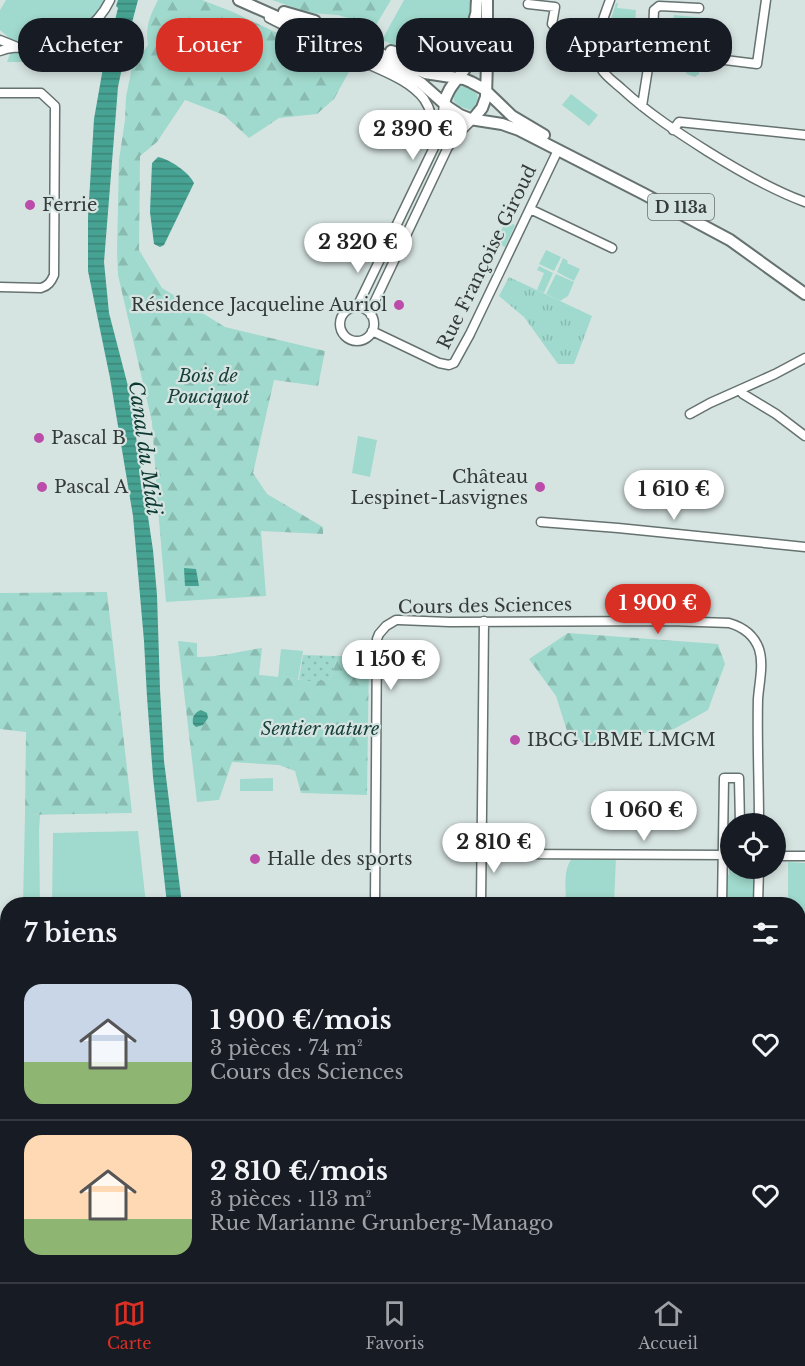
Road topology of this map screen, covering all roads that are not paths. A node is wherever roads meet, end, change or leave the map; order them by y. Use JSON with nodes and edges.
{"nodes":[{"id":1,"x":110,"y":0,"type":"edge"},
{"id":2,"x":234,"y":0,"type":"edge"},
{"id":3,"x":239,"y":0,"type":"edge"},
{"id":4,"x":254,"y":0,"type":"edge"},
{"id":5,"x":477,"y":0,"type":"edge"},
{"id":6,"x":487,"y":0,"type":"edge"},
{"id":7,"x":610,"y":0,"type":"edge"},
{"id":8,"x":766,"y":0,"type":"edge"},
{"id":9,"x":528,"y":4,"type":"dead end"},
{"id":10,"x":699,"y":9,"type":"dead end"},
{"id":11,"x":284,"y":12,"type":"junction"},
{"id":12,"x":476,"y":14,"type":"junction"},
{"id":13,"x":553,"y":18,"type":"edge"},
{"id":14,"x":603,"y":18,"type":"edge"},
{"id":15,"x":654,"y":18,"type":"edge"},
{"id":16,"x":0,"y":40,"type":"edge"},
{"id":17,"x":15,"y":47,"type":"junction"},
{"id":18,"x":0,"y":51,"type":"edge"},
{"id":19,"x":732,"y":61,"type":"edge"},
{"id":20,"x":603,"y":72,"type":"edge"},
{"id":21,"x":647,"y":72,"type":"edge"},
{"id":22,"x":458,"y":78,"type":"junction"},
{"id":23,"x":486,"y":92,"type":"junction"},
{"id":24,"x":0,"y":93,"type":"edge"},
{"id":25,"x":444,"y":104,"type":"junction"},
{"id":26,"x":642,"y":106,"type":"junction"},
{"id":27,"x":473,"y":119,"type":"junction"},
{"id":28,"x":673,"y":130,"type":"junction"},
{"id":29,"x":805,"y":135,"type":"edge"},
{"id":30,"x":436,"y":142,"type":"junction"},
{"id":31,"x":558,"y":150,"type":"junction"},
{"id":32,"x":805,"y":202,"type":"edge"},
{"id":33,"x":530,"y":209,"type":"junction"},
{"id":34,"x":612,"y":248,"type":"dead end"},
{"id":35,"x":0,"y":287,"type":"edge"},
{"id":36,"x":805,"y":287,"type":"edge"},
{"id":37,"x":805,"y":294,"type":"edge"},
{"id":38,"x":357,"y":307,"type":"junction"},
{"id":39,"x":371,"y":315,"type":"junction"},
{"id":40,"x":372,"y":331,"type":"junction"},
{"id":41,"x":805,"y":358,"type":"edge"},
{"id":42,"x":740,"y":390,"type":"junction"},
{"id":43,"x":690,"y":414,"type":"dead end"},
{"id":44,"x":805,"y":436,"type":"edge"},
{"id":45,"x":541,"y":522,"type":"dead end"},
{"id":46,"x":805,"y":547,"type":"edge"},
{"id":47,"x":484,"y":621,"type":"junction"},
{"id":48,"x":725,"y":813,"type":"edge"},
{"id":49,"x":740,"y":813,"type":"edge"},
{"id":50,"x":759,"y":813,"type":"edge"},
{"id":51,"x":481,"y":854,"type":"junction"},
{"id":52,"x":720,"y":855,"type":"edge"},
{"id":53,"x":805,"y":855,"type":"edge"},
{"id":54,"x":786,"y":856,"type":"edge"},
{"id":55,"x":725,"y":879,"type":"edge"},
{"id":56,"x":759,"y":879,"type":"edge"},
{"id":57,"x":375,"y":897,"type":"edge"},
{"id":58,"x":481,"y":897,"type":"edge"},
{"id":59,"x":723,"y":897,"type":"edge"},
{"id":60,"x":759,"y":897,"type":"edge"}],
"edges":[{"from":1,"to":17,"type":"street"},
{"from":2,"to":30,"type":"street"},
{"from":3,"to":25,"type":"main road"},
{"from":4,"to":11,"type":"main road"},
{"from":5,"to":12,"type":"main road"},
{"from":6,"to":23,"type":"main road"},
{"from":7,"to":14,"type":"street"},
{"from":8,"to":19,"type":"street"},
{"from":9,"to":13,"type":"street"},
{"from":10,"to":15,"type":"street"},
{"from":11,"to":12,"type":"main road"},
{"from":11,"to":22,"type":"main road"},
{"from":12,"to":22,"type":"main road"},
{"from":16,"to":17,"type":"street"},
{"from":17,"to":18,"type":"street"},
{"from":20,"to":26,"type":"street"},
{"from":21,"to":26,"type":"street"},
{"from":22,"to":23,"type":"main road"},
{"from":22,"to":25,"type":"main road"},
{"from":23,"to":27,"type":"main road"},
{"from":23,"to":36,"type":"main road","number":"D 113a"},
{"from":24,"to":35,"type":"street"},
{"from":25,"to":27,"type":"main road"},
{"from":25,"to":30,"type":"street"},
{"from":26,"to":28,"type":"street"},
{"from":27,"to":31,"type":"main road","number":"D 113a"},
{"from":27,"to":39,"type":"street"},
{"from":28,"to":29,"type":"street"},
{"from":28,"to":32,"type":"street"},
{"from":30,"to":38,"type":"street"},
{"from":31,"to":33,"type":"street","name":"Rue Françoise Giroud"},
{"from":31,"to":37,"type":"main road","number":"D 113a"},
{"from":33,"to":34,"type":"street"},
{"from":33,"to":40,"type":"street","name":"Rue Françoise Giroud"},
{"from":38,"to":39,"type":"street"},
{"from":38,"to":40,"type":"street"},
{"from":39,"to":40,"type":"street"},
{"from":41,"to":42,"type":"street"},
{"from":42,"to":43,"type":"street"},
{"from":42,"to":44,"type":"street"},
{"from":45,"to":46,"type":"street"},
{"from":47,"to":50,"type":"street","name":"Cours des Sciences"},
{"from":47,"to":51,"type":"street"},
{"from":47,"to":57,"type":"street","name":"Cours des Sciences"},
{"from":48,"to":49,"type":"street"},
{"from":51,"to":52,"type":"street"},
{"from":51,"to":58,"type":"street"},
{"from":53,"to":54,"type":"street"},
{"from":55,"to":59,"type":"street"},
{"from":56,"to":60,"type":"street"}]}
